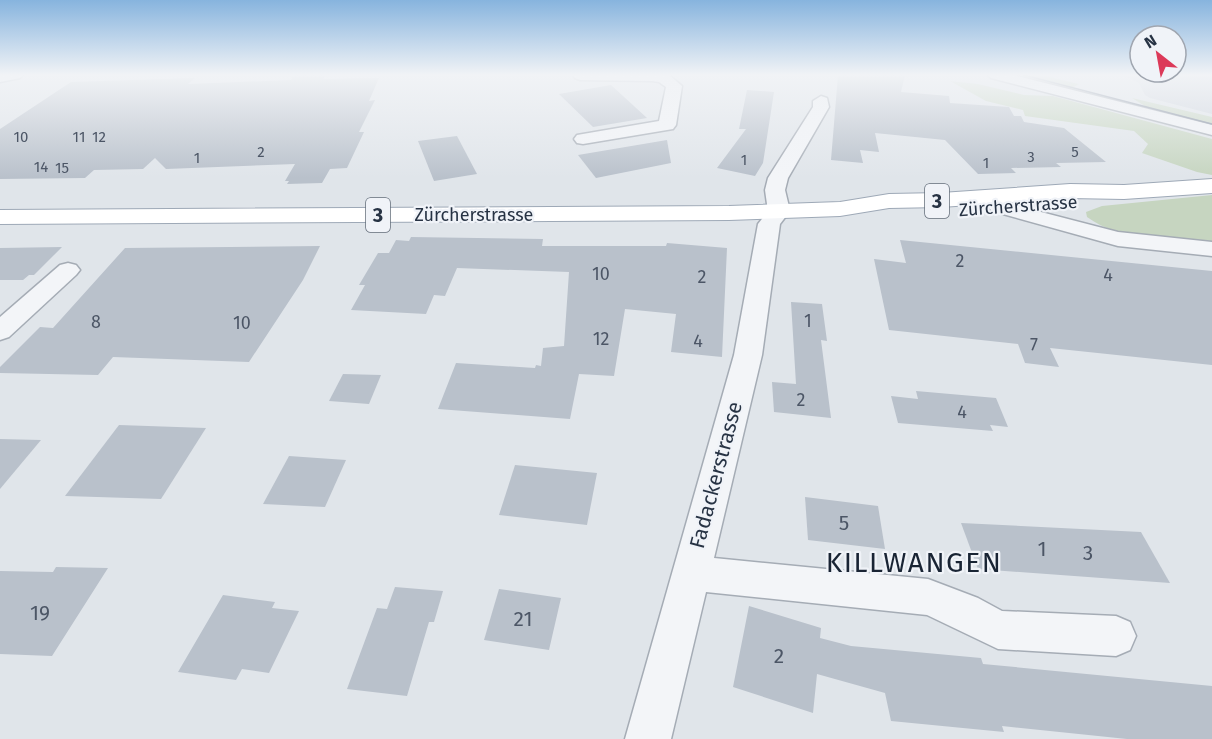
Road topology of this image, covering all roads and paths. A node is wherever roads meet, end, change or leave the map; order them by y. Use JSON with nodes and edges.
{"nodes":[{"id":1,"x":670,"y":109,"type":"edge"},
{"id":2,"x":819,"y":109,"type":"edge"},
{"id":3,"x":1131,"y":109,"type":"edge"},
{"id":4,"x":1212,"y":130,"type":"edge"},
{"id":5,"x":583,"y":139,"type":"dead end"},
{"id":6,"x":1212,"y":186,"type":"edge"},
{"id":7,"x":1124,"y":192,"type":"junction"},
{"id":8,"x":1035,"y":194,"type":"junction"},
{"id":9,"x":1064,"y":203,"type":"junction"},
{"id":10,"x":999,"y":207,"type":"junction"},
{"id":11,"x":840,"y":209,"type":"junction"},
{"id":12,"x":779,"y":211,"type":"junction"},
{"id":13,"x":0,"y":217,"type":"edge"},
{"id":14,"x":1116,"y":237,"type":"junction"},
{"id":15,"x":1212,"y":249,"type":"edge"},
{"id":16,"x":68,"y":270,"type":"dead end"},
{"id":17,"x":0,"y":331,"type":"edge"},
{"id":18,"x":690,"y":573,"type":"junction"},
{"id":19,"x":1116,"y":636,"type":"dead end"},
{"id":20,"x":648,"y":739,"type":"edge"}],
"edges":[{"from":1,"to":5,"type":"street"},
{"from":2,"to":12,"type":"street"},
{"from":3,"to":4,"type":"street"},
{"from":6,"to":7,"type":"main road","name":"Zürcherstrasse","number":"3"},
{"from":7,"to":8,"type":"main road","name":"Zürcherstrasse","number":"3"},
{"from":7,"to":9,"type":"main road","name":"Zürcherstrasse","number":"3"},
{"from":8,"to":9,"type":"street"},
{"from":8,"to":11,"type":"main road","name":"Zürcherstrasse","number":"3"},
{"from":9,"to":10,"type":"main road","name":"Zürcherstrasse","number":"3"},
{"from":9,"to":14,"type":"street"},
{"from":10,"to":11,"type":"main road","name":"Zürcherstrasse","number":"3"},
{"from":10,"to":14,"type":"street"},
{"from":11,"to":12,"type":"main road","name":"Zürcherstrasse","number":"3"},
{"from":12,"to":13,"type":"main road","name":"Zürcherstrasse","number":"3"},
{"from":12,"to":18,"type":"street","name":"Fadackerstrasse"},
{"from":14,"to":15,"type":"street"},
{"from":16,"to":17,"type":"street"},
{"from":18,"to":19,"type":"street"},
{"from":18,"to":20,"type":"street","name":"Fadackerstrasse"}]}
